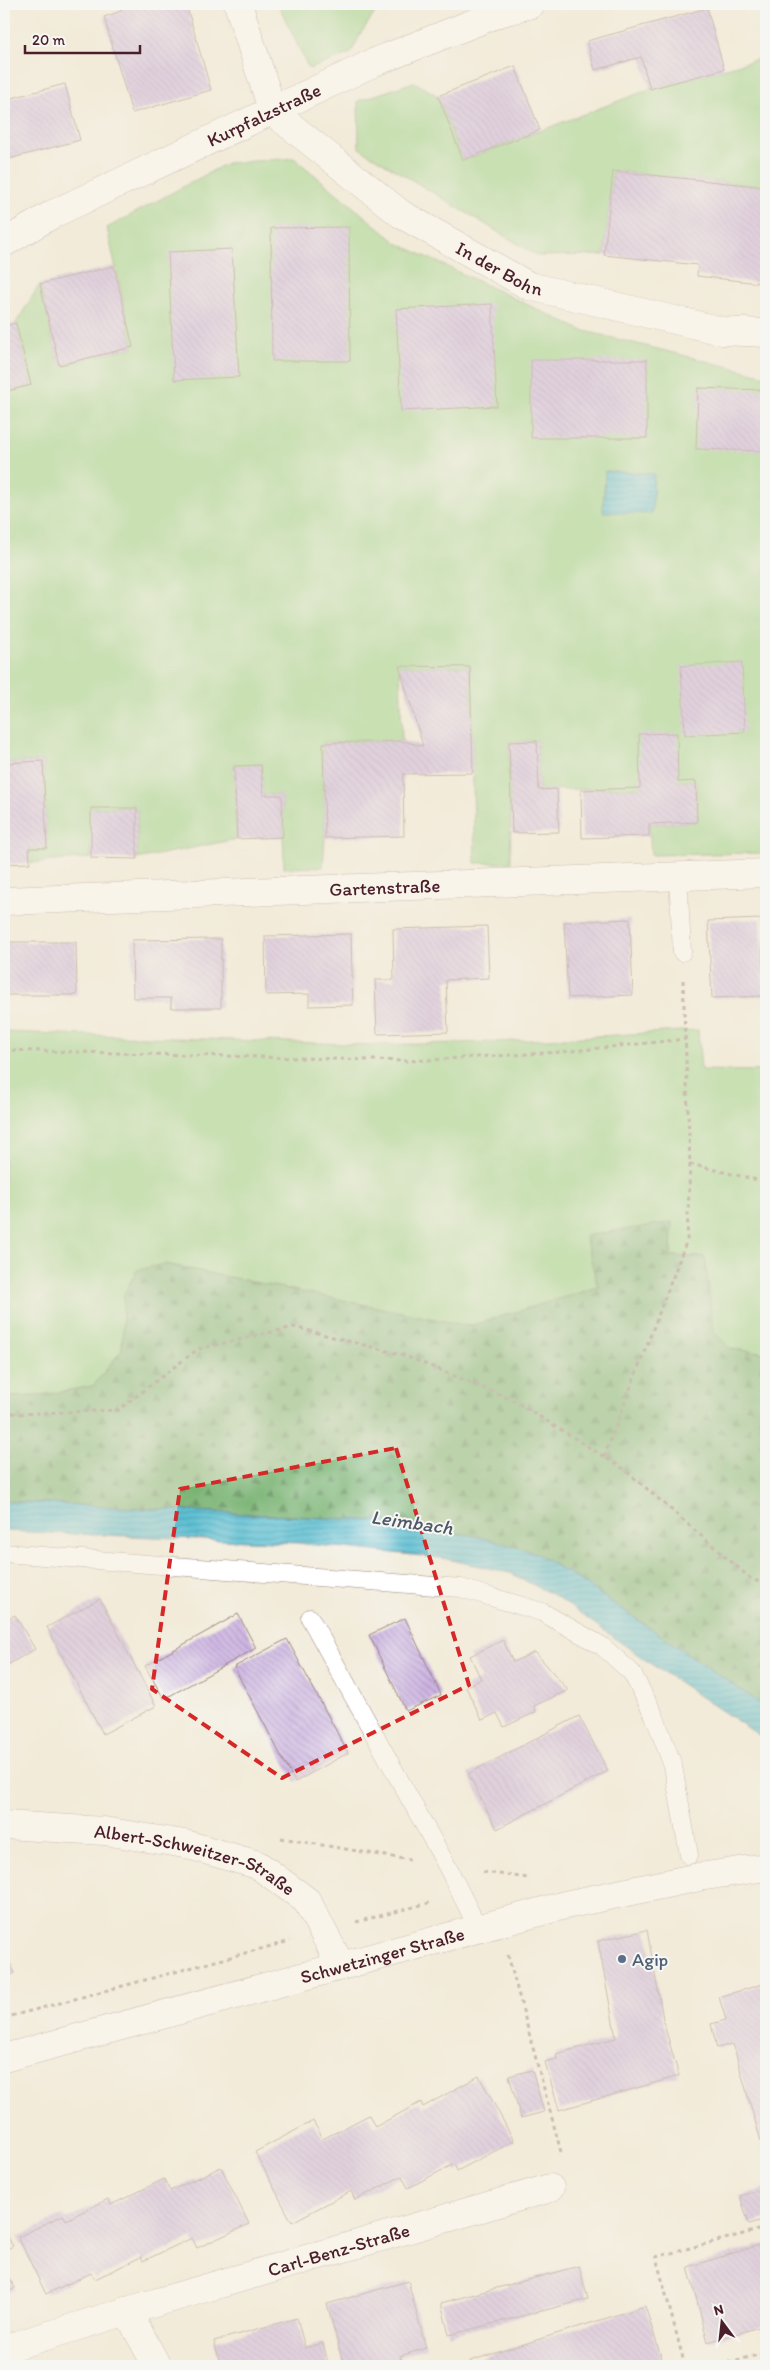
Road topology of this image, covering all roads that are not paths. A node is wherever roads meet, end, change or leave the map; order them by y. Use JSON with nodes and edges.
{"nodes":[{"id":1,"x":238,"y":4,"type":"edge"},
{"id":2,"x":531,"y":4,"type":"edge"},
{"id":3,"x":273,"y":112,"type":"junction"},
{"id":4,"x":4,"y":243,"type":"edge"},
{"id":5,"x":766,"y":333,"type":"edge"},
{"id":6,"x":766,"y":873,"type":"edge"},
{"id":7,"x":678,"y":875,"type":"junction"},
{"id":8,"x":4,"y":901,"type":"edge"},
{"id":9,"x":682,"y":952,"type":"road end"},
{"id":10,"x":4,"y":1553,"type":"edge"},
{"id":11,"x":310,"y":1618,"type":"dead end"},
{"id":12,"x":4,"y":1824,"type":"edge"},
{"id":13,"x":689,"y":1855,"type":"dead end"},
{"id":14,"x":766,"y":1867,"type":"edge"},
{"id":15,"x":479,"y":1930,"type":"junction"},
{"id":16,"x":341,"y":1966,"type":"junction"},
{"id":17,"x":4,"y":2058,"type":"edge"},
{"id":18,"x":550,"y":2188,"type":"road end"},
{"id":19,"x":127,"y":2311,"type":"junction"},
{"id":20,"x":4,"y":2349,"type":"edge"},
{"id":21,"x":157,"y":2366,"type":"edge"}],
"edges":[{"from":1,"to":3,"type":"street"},
{"from":2,"to":3,"type":"street","name":"Kurpfalzstraße"},
{"from":3,"to":4,"type":"street","name":"Kurpfalzstraße"},
{"from":3,"to":5,"type":"street","name":"In der Bohn"},
{"from":6,"to":7,"type":"street","name":"Gartenstraße"},
{"from":7,"to":8,"type":"street","name":"Gartenstraße"},
{"from":7,"to":9,"type":"lane"},
{"from":10,"to":13,"type":"lane"},
{"from":11,"to":15,"type":"lane"},
{"from":12,"to":16,"type":"street","name":"Albert-Schweitzer-Straße"},
{"from":14,"to":15,"type":"street","name":"Schwetzinger Straße"},
{"from":15,"to":16,"type":"street","name":"Schwetzinger Straße"},
{"from":16,"to":17,"type":"street","name":"Schwetzinger Straße"},
{"from":18,"to":19,"type":"street","name":"Carl-Benz-Straße"},
{"from":19,"to":20,"type":"street","name":"Carl-Benz-Straße"},
{"from":19,"to":21,"type":"street"}]}
